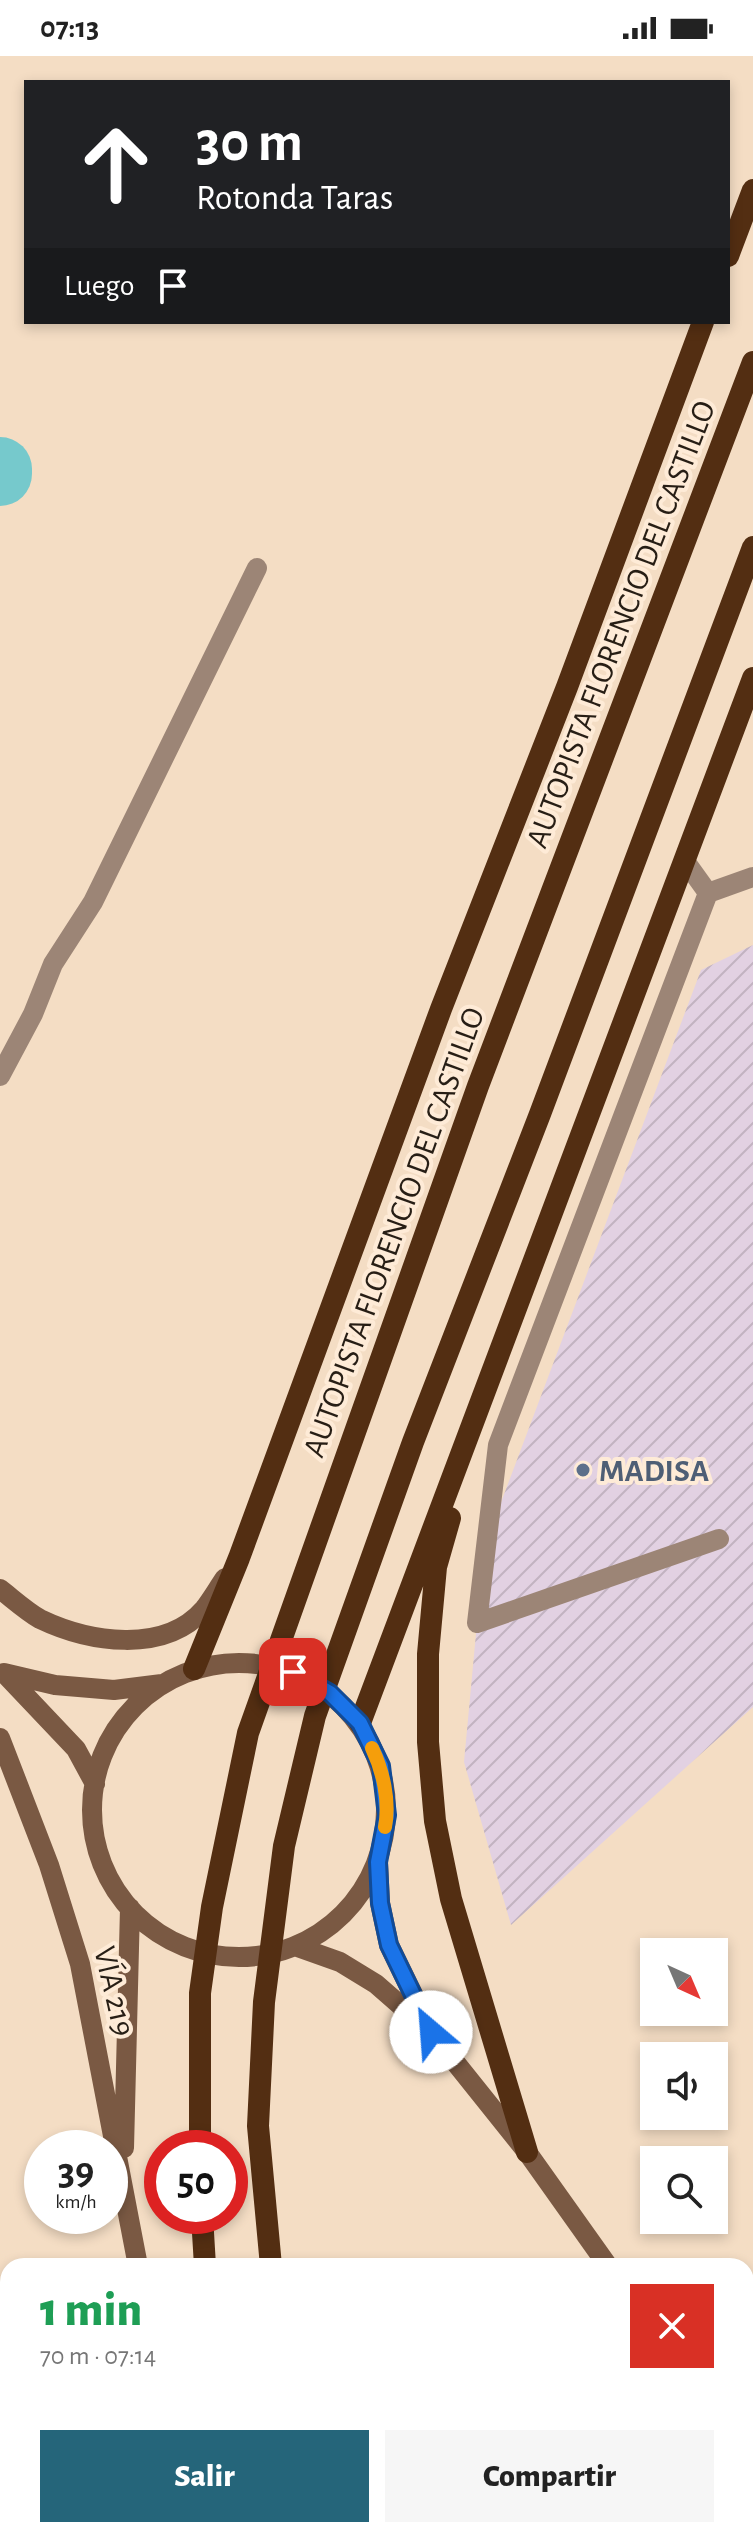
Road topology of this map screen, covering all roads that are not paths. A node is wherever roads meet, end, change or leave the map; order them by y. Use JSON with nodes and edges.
{"nodes":[{"id":1,"x":753,"y":190,"type":"edge"},
{"id":2,"x":730,"y":251,"type":"edge"},
{"id":3,"x":702,"y":324,"type":"edge"},
{"id":4,"x":753,"y":362,"type":"edge"},
{"id":5,"x":753,"y":547,"type":"edge"},
{"id":6,"x":257,"y":568,"type":"dead end"},
{"id":7,"x":753,"y":678,"type":"edge"},
{"id":8,"x":685,"y":861,"type":"junction"},
{"id":9,"x":753,"y":877,"type":"edge"},
{"id":10,"x":708,"y":893,"type":"junction"},
{"id":11,"x":0,"y":1076,"type":"edge"},
{"id":12,"x":485,"y":1393,"type":"junction"},
{"id":13,"x":719,"y":1539,"type":"dead end"},
{"id":14,"x":239,"y":1558,"type":"junction"},
{"id":15,"x":0,"y":1589,"type":"edge"},
{"id":16,"x":194,"y":1669,"type":"junction"},
{"id":17,"x":2,"y":1670,"type":"edge"},
{"id":18,"x":164,"y":1683,"type":"junction"},
{"id":19,"x":360,"y":1723,"type":"junction"},
{"id":20,"x":0,"y":1738,"type":"edge"},
{"id":21,"x":95,"y":1784,"type":"junction"},
{"id":22,"x":378,"y":1862,"type":"junction"},
{"id":23,"x":130,"y":1908,"type":"junction"},
{"id":24,"x":295,"y":1946,"type":"junction"},
{"id":25,"x":431,"y":2032,"type":"junction"},
{"id":26,"x":112,"y":2130,"type":"edge"},
{"id":27,"x":124,"y":2130,"type":"edge"},
{"id":28,"x":200,"y":2130,"type":"edge"},
{"id":29,"x":527,"y":2152,"type":"junction"},
{"id":30,"x":128,"y":2214,"type":"edge"},
{"id":31,"x":203,"y":2234,"type":"edge"},
{"id":32,"x":136,"y":2258,"type":"edge"},
{"id":33,"x":205,"y":2258,"type":"edge"},
{"id":34,"x":270,"y":2258,"type":"edge"},
{"id":35,"x":600,"y":2258,"type":"edge"}],
"edges":[{"from":1,"to":2,"type":"highway"},
{"from":3,"to":14,"type":"highway"},
{"from":4,"to":28,"type":"highway","name":"AUTOPISTA FLORENCIO DEL CASTILLO"},
{"from":5,"to":34,"type":"highway"},
{"from":6,"to":11,"type":"street"},
{"from":7,"to":8,"type":"highway"},
{"from":8,"to":10,"type":"street"},
{"from":8,"to":12,"type":"highway"},
{"from":9,"to":10,"type":"street"},
{"from":10,"to":13,"type":"street"},
{"from":12,"to":19,"type":"highway"},
{"from":12,"to":29,"type":"highway"},
{"from":14,"to":15,"type":"main road"},
{"from":14,"to":16,"type":"highway"},
{"from":16,"to":18,"type":"main road"},
{"from":16,"to":19,"type":"main road"},
{"from":17,"to":18,"type":"main road"},
{"from":17,"to":21,"type":"main road"},
{"from":18,"to":21,"type":"main road"},
{"from":19,"to":22,"type":"main road"},
{"from":20,"to":26,"type":"main road","name":"VÍA 219"},
{"from":21,"to":23,"type":"main road"},
{"from":22,"to":24,"type":"main road"},
{"from":22,"to":25,"type":"main road"},
{"from":23,"to":24,"type":"main road"},
{"from":23,"to":27,"type":"main road"},
{"from":24,"to":25,"type":"main road"},
{"from":25,"to":29,"type":"main road"},
{"from":29,"to":35,"type":"main road"},
{"from":30,"to":32,"type":"main road","name":"VÍA 219"},
{"from":31,"to":33,"type":"highway"}]}
